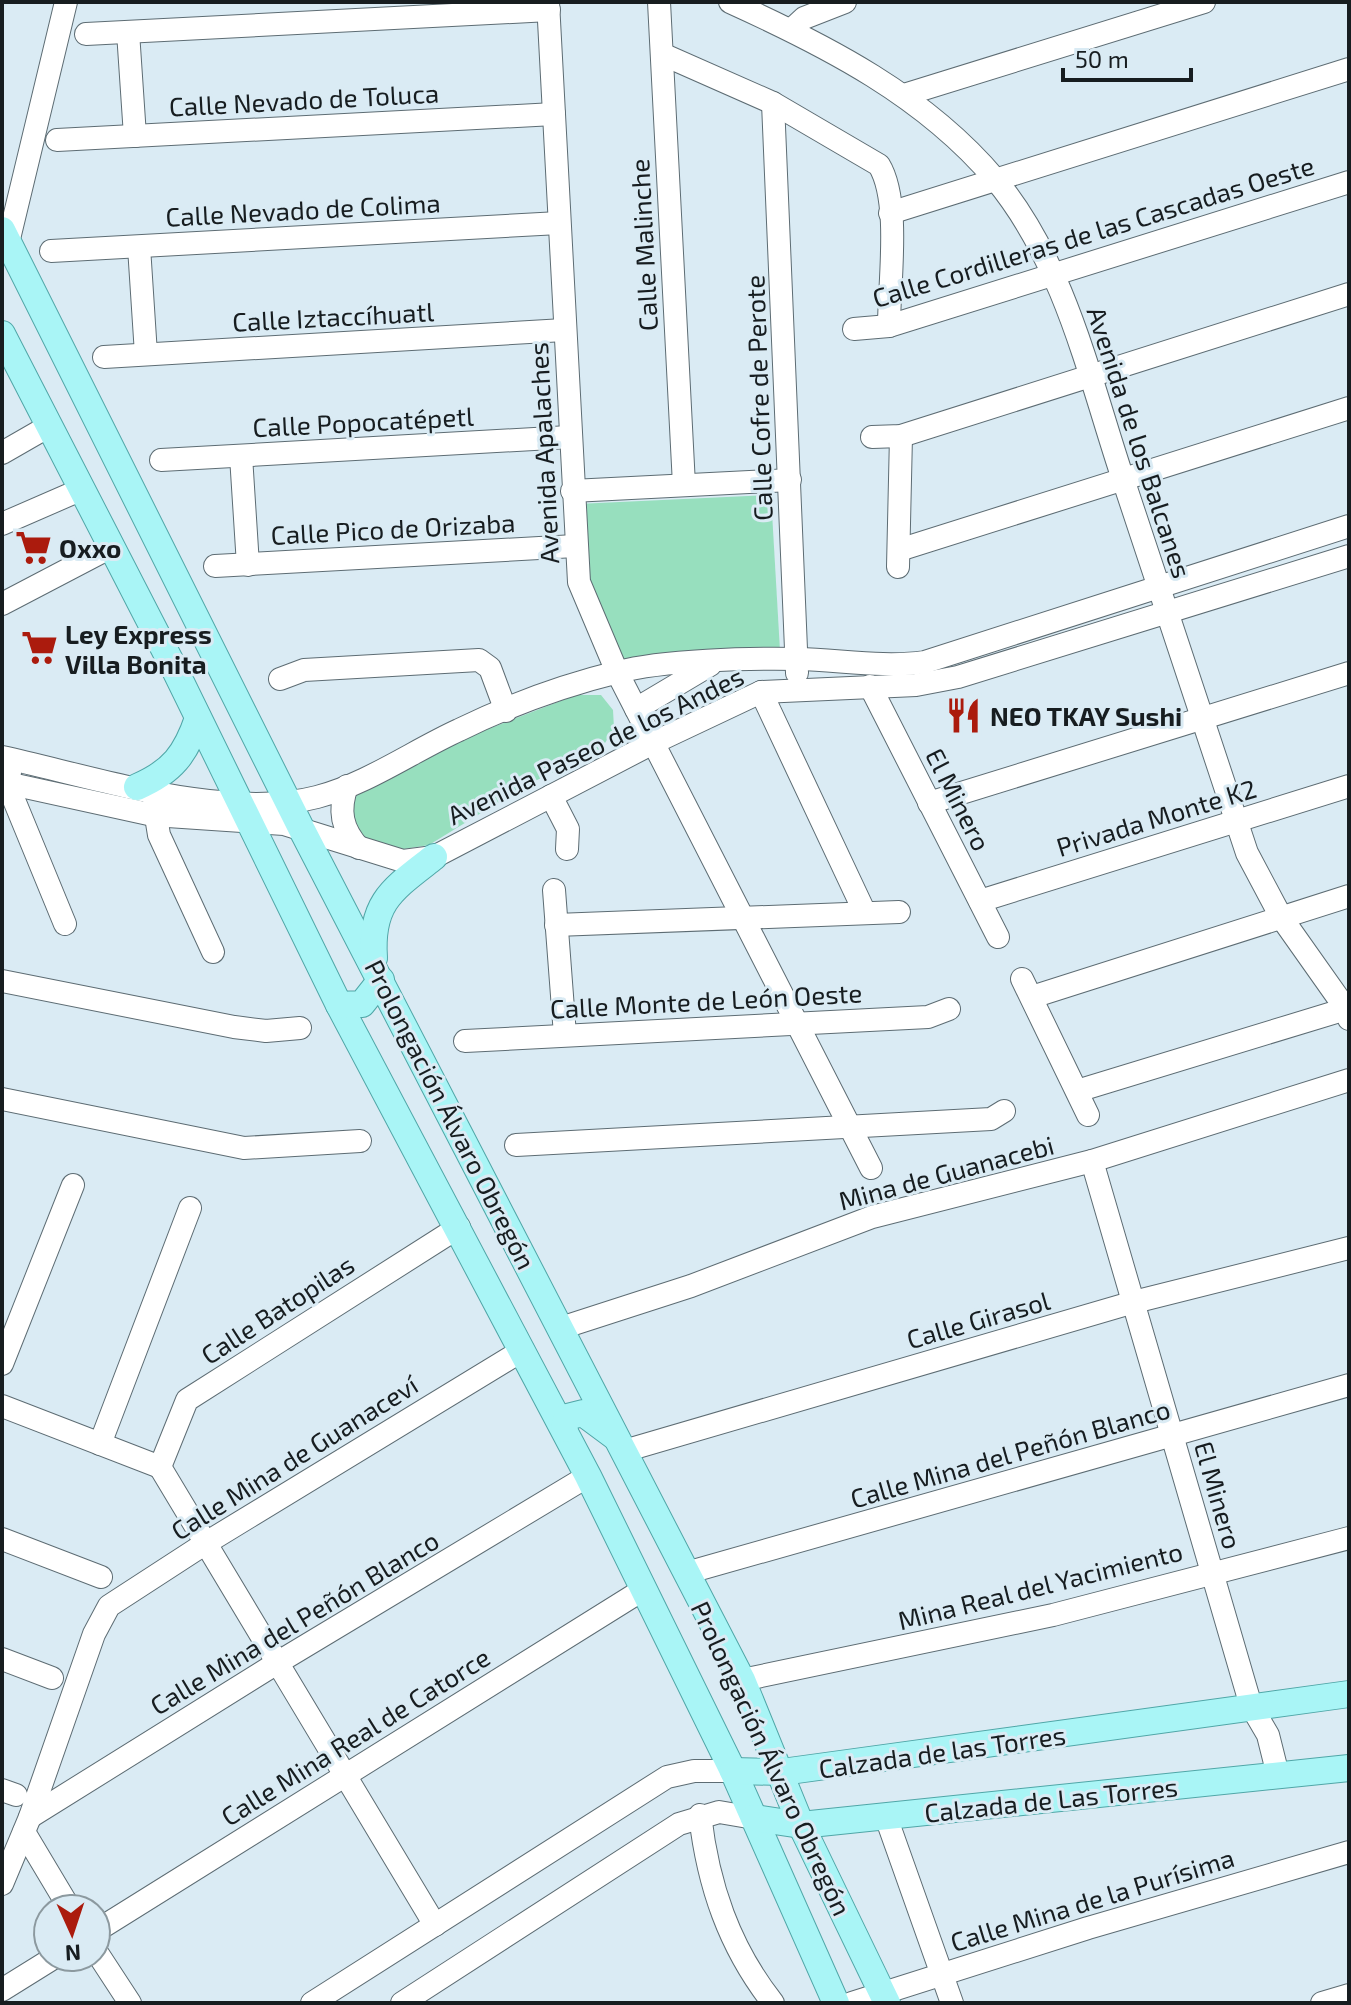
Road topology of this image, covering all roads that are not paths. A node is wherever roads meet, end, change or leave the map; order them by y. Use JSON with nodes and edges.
{"nodes":[{"id":1,"x":66,"y":2,"type":"edge"},
{"id":2,"x":659,"y":2,"type":"edge"},
{"id":3,"x":730,"y":2,"type":"edge"},
{"id":4,"x":845,"y":2,"type":"edge"},
{"id":5,"x":1204,"y":2,"type":"edge"},
{"id":6,"x":548,"y":6,"type":"edge"},
{"id":7,"x":791,"y":30,"type":"junction"},
{"id":8,"x":128,"y":32,"type":"junction"},
{"id":9,"x":86,"y":34,"type":"dead end"},
{"id":10,"x":662,"y":54,"type":"junction"},
{"id":11,"x":1349,"y":69,"type":"edge"},
{"id":12,"x":904,"y":95,"type":"junction"},
{"id":13,"x":773,"y":103,"type":"junction"},
{"id":14,"x":554,"y":114,"type":"junction"},
{"id":15,"x":135,"y":136,"type":"junction"},
{"id":16,"x":57,"y":140,"type":"dead end"},
{"id":17,"x":995,"y":179,"type":"junction"},
{"id":18,"x":1349,"y":182,"type":"edge"},
{"id":19,"x":890,"y":213,"type":"junction"},
{"id":20,"x":559,"y":223,"type":"junction"},
{"id":21,"x":5,"y":237,"type":"edge"},
{"id":22,"x":139,"y":247,"type":"junction"},
{"id":23,"x":51,"y":251,"type":"dead end"},
{"id":24,"x":1053,"y":275,"type":"junction"},
{"id":25,"x":1349,"y":294,"type":"edge"},
{"id":26,"x":889,"y":326,"type":"junction"},
{"id":27,"x":854,"y":329,"type":"dead end"},
{"id":28,"x":564,"y":330,"type":"junction"},
{"id":29,"x":2,"y":334,"type":"edge"},
{"id":30,"x":146,"y":354,"type":"junction"},
{"id":31,"x":104,"y":357,"type":"dead end"},
{"id":32,"x":1089,"y":375,"type":"junction"},
{"id":33,"x":1349,"y":408,"type":"edge"},
{"id":34,"x":49,"y":426,"type":"junction"},
{"id":35,"x":901,"y":436,"type":"junction"},
{"id":36,"x":569,"y":437,"type":"junction"},
{"id":37,"x":872,"y":437,"type":"dead end"},
{"id":38,"x":2,"y":453,"type":"edge"},
{"id":39,"x":241,"y":456,"type":"junction"},
{"id":40,"x":161,"y":460,"type":"dead end"},
{"id":41,"x":1122,"y":476,"type":"junction"},
{"id":42,"x":790,"y":480,"type":"junction"},
{"id":43,"x":684,"y":485,"type":"junction"},
{"id":44,"x":80,"y":490,"type":"junction"},
{"id":45,"x":572,"y":491,"type":"junction"},
{"id":46,"x":2,"y":524,"type":"edge"},
{"id":47,"x":1349,"y":526,"type":"edge"},
{"id":48,"x":575,"y":546,"type":"junction"},
{"id":49,"x":111,"y":547,"type":"junction"},
{"id":50,"x":1349,"y":556,"type":"edge"},
{"id":51,"x":248,"y":565,"type":"junction"},
{"id":52,"x":215,"y":566,"type":"dead end"},
{"id":53,"x":1158,"y":585,"type":"junction"},
{"id":54,"x":2,"y":604,"type":"edge"},
{"id":55,"x":1166,"y":612,"type":"junction"},
{"id":56,"x":796,"y":659,"type":"junction"},
{"id":57,"x":714,"y":663,"type":"junction"},
{"id":58,"x":617,"y":672,"type":"junction"},
{"id":59,"x":1349,"y":673,"type":"edge"},
{"id":60,"x":280,"y":679,"type":"dead end"},
{"id":61,"x":870,"y":686,"type":"junction"},
{"id":62,"x":797,"y":690,"type":"junction"},
{"id":63,"x":761,"y":692,"type":"junction"},
{"id":64,"x":636,"y":709,"type":"junction"},
{"id":65,"x":506,"y":711,"type":"junction"},
{"id":66,"x":198,"y":718,"type":"junction"},
{"id":67,"x":1201,"y":718,"type":"junction"},
{"id":68,"x":653,"y":743,"type":"junction"},
{"id":69,"x":8,"y":758,"type":"edge"},
{"id":70,"x":5,"y":783,"type":"edge"},
{"id":71,"x":347,"y":786,"type":"junction"},
{"id":72,"x":1349,"y":786,"type":"edge"},
{"id":73,"x":147,"y":789,"type":"junction"},
{"id":74,"x":551,"y":796,"type":"junction"},
{"id":75,"x":288,"y":802,"type":"junction"},
{"id":76,"x":929,"y":803,"type":"junction"},
{"id":77,"x":245,"y":814,"type":"junction"},
{"id":78,"x":153,"y":815,"type":"junction"},
{"id":79,"x":1236,"y":821,"type":"junction"},
{"id":80,"x":301,"y":828,"type":"junction"},
{"id":81,"x":359,"y":848,"type":"junction"},
{"id":82,"x":567,"y":849,"type":"dead end"},
{"id":83,"x":434,"y":857,"type":"junction"},
{"id":84,"x":554,"y":890,"type":"dead end"},
{"id":85,"x":1349,"y":896,"type":"edge"},
{"id":86,"x":980,"y":901,"type":"junction"},
{"id":87,"x":899,"y":912,"type":"dead end"},
{"id":88,"x":865,"y":913,"type":"junction"},
{"id":89,"x":1281,"y":917,"type":"junction"},
{"id":90,"x":741,"y":918,"type":"junction"},
{"id":91,"x":65,"y":924,"type":"dead end"},
{"id":92,"x":556,"y":925,"type":"junction"},
{"id":93,"x":998,"y":937,"type":"dead end"},
{"id":94,"x":213,"y":952,"type":"dead end"},
{"id":95,"x":378,"y":973,"type":"junction"},
{"id":96,"x":2,"y":981,"type":"edge"},
{"id":97,"x":339,"y":1005,"type":"junction"},
{"id":98,"x":949,"y":1009,"type":"dead end"},
{"id":99,"x":1348,"y":1012,"type":"edge"},
{"id":100,"x":794,"y":1023,"type":"junction"},
{"id":101,"x":300,"y":1028,"type":"dead end"},
{"id":102,"x":565,"y":1035,"type":"junction"},
{"id":103,"x":465,"y":1041,"type":"dead end"},
{"id":104,"x":1349,"y":1080,"type":"edge"},
{"id":105,"x":1077,"y":1091,"type":"junction"},
{"id":106,"x":2,"y":1099,"type":"edge"},
{"id":107,"x":1004,"y":1111,"type":"dead end"},
{"id":108,"x":1088,"y":1115,"type":"dead end"},
{"id":109,"x":851,"y":1128,"type":"junction"},
{"id":110,"x":360,"y":1141,"type":"dead end"},
{"id":111,"x":516,"y":1145,"type":"dead end"},
{"id":112,"x":1092,"y":1161,"type":"junction"},
{"id":113,"x":871,"y":1168,"type":"dead end"},
{"id":114,"x":73,"y":1185,"type":"dead end"},
{"id":115,"x":190,"y":1208,"type":"dead end"},
{"id":116,"x":459,"y":1227,"type":"junction"},
{"id":117,"x":1349,"y":1248,"type":"edge"},
{"id":118,"x":1134,"y":1302,"type":"junction"},
{"id":119,"x":561,"y":1328,"type":"junction"},
{"id":120,"x":523,"y":1350,"type":"junction"},
{"id":121,"x":2,"y":1364,"type":"edge"},
{"id":122,"x":1349,"y":1385,"type":"edge"},
{"id":123,"x":2,"y":1406,"type":"edge"},
{"id":124,"x":564,"y":1429,"type":"junction"},
{"id":125,"x":1172,"y":1436,"type":"junction"},
{"id":126,"x":100,"y":1444,"type":"junction"},
{"id":127,"x":621,"y":1445,"type":"junction"},
{"id":128,"x":160,"y":1467,"type":"junction"},
{"id":129,"x":588,"y":1476,"type":"junction"},
{"id":130,"x":1349,"y":1538,"type":"edge"},
{"id":131,"x":2,"y":1539,"type":"edge"},
{"id":132,"x":206,"y":1543,"type":"junction"},
{"id":133,"x":1212,"y":1572,"type":"junction"},
{"id":134,"x":686,"y":1573,"type":"junction"},
{"id":135,"x":101,"y":1577,"type":"dead end"},
{"id":136,"x":644,"y":1589,"type":"junction"},
{"id":137,"x":2,"y":1659,"type":"edge"},
{"id":138,"x":277,"y":1663,"type":"junction"},
{"id":139,"x":52,"y":1678,"type":"dead end"},
{"id":140,"x":742,"y":1680,"type":"junction"},
{"id":141,"x":1349,"y":1694,"type":"edge"},
{"id":142,"x":1251,"y":1706,"type":"junction"},
{"id":143,"x":1349,"y":1768,"type":"edge"},
{"id":144,"x":733,"y":1771,"type":"junction"},
{"id":145,"x":782,"y":1772,"type":"junction"},
{"id":146,"x":345,"y":1775,"type":"junction"},
{"id":147,"x":1278,"y":1775,"type":"junction"},
{"id":148,"x":700,"y":1815,"type":"junction"},
{"id":149,"x":886,"y":1817,"type":"junction"},
{"id":150,"x":754,"y":1818,"type":"junction"},
{"id":151,"x":27,"y":1825,"type":"junction"},
{"id":152,"x":801,"y":1825,"type":"junction"},
{"id":153,"x":1349,"y":1852,"type":"edge"},
{"id":154,"x":2,"y":1884,"type":"edge"},
{"id":155,"x":62,"y":1893,"type":"edge"},
{"id":156,"x":112,"y":1921,"type":"edge"},
{"id":157,"x":435,"y":1925,"type":"junction"},
{"id":158,"x":32,"y":1971,"type":"edge"},
{"id":159,"x":110,"y":1973,"type":"edge"},
{"id":160,"x":941,"y":1975,"type":"junction"},
{"id":161,"x":438,"y":1980,"type":"junction"},
{"id":162,"x":2,"y":1990,"type":"edge"},
{"id":163,"x":1349,"y":1995,"type":"edge"},
{"id":164,"x":884,"y":1997,"type":"edge"},
{"id":165,"x":130,"y":2003,"type":"edge"},
{"id":166,"x":312,"y":2003,"type":"edge"},
{"id":167,"x":402,"y":2003,"type":"edge"},
{"id":168,"x":445,"y":2003,"type":"edge"},
{"id":169,"x":773,"y":2003,"type":"edge"},
{"id":170,"x":836,"y":2003,"type":"edge"},
{"id":171,"x":852,"y":2003,"type":"edge"},
{"id":172,"x":952,"y":2003,"type":"edge"},
{"id":173,"x":1322,"y":2003,"type":"edge"}],
"edges":[{"from":1,"to":21,"type":"street"},
{"from":2,"to":10,"type":"street","name":"Calle Malinche"},
{"from":3,"to":7,"type":"street","name":"Avenida de los Balcanes"},
{"from":4,"to":7,"type":"street"},
{"from":5,"to":12,"type":"street"},
{"from":6,"to":8,"type":"street"},
{"from":6,"to":14,"type":"street","name":"Avenida Apalaches"},
{"from":7,"to":12,"type":"street","name":"Avenida de los Balcanes"},
{"from":8,"to":9,"type":"street"},
{"from":8,"to":15,"type":"street"},
{"from":10,"to":13,"type":"street"},
{"from":10,"to":43,"type":"street","name":"Calle Malinche"},
{"from":11,"to":17,"type":"street"},
{"from":12,"to":17,"type":"street","name":"Avenida de los Balcanes"},
{"from":13,"to":19,"type":"street"},
{"from":13,"to":42,"type":"street","name":"Calle Cofre de Perote"},
{"from":14,"to":15,"type":"street","name":"Calle Nevado de Toluca"},
{"from":14,"to":20,"type":"street","name":"Avenida Apalaches"},
{"from":15,"to":16,"type":"street","name":"Calle Nevado de Toluca"},
{"from":17,"to":19,"type":"street"},
{"from":17,"to":24,"type":"street","name":"Avenida de los Balcanes"},
{"from":18,"to":24,"type":"street","name":"Calle Cordilleras de las Cascadas Oeste"},
{"from":19,"to":26,"type":"street"},
{"from":20,"to":22,"type":"street","name":"Calle Nevado de Colima"},
{"from":20,"to":28,"type":"street","name":"Avenida Apalaches"},
{"from":21,"to":75,"type":"main road","name":"Prolongación Álvaro Obregón"},
{"from":22,"to":23,"type":"street","name":"Calle Nevado de Colima"},
{"from":22,"to":30,"type":"street"},
{"from":24,"to":26,"type":"street","name":"Calle Cordilleras de las Cascadas Oeste"},
{"from":24,"to":32,"type":"street","name":"Avenida de los Balcanes"},
{"from":25,"to":32,"type":"street"},
{"from":26,"to":27,"type":"street","name":"Calle Cordilleras de las Cascadas Oeste"},
{"from":28,"to":30,"type":"street","name":"Calle Iztaccíhuatl"},
{"from":28,"to":36,"type":"street","name":"Avenida Apalaches"},
{"from":29,"to":34,"type":"main road","name":"Prolongación Álvaro Obregón"},
{"from":30,"to":31,"type":"street","name":"Calle Iztaccíhuatl"},
{"from":32,"to":35,"type":"street"},
{"from":32,"to":41,"type":"street","name":"Avenida de los Balcanes"},
{"from":33,"to":41,"type":"street"},
{"from":34,"to":38,"type":"street"},
{"from":34,"to":44,"type":"main road","name":"Prolongación Álvaro Obregón"},
{"from":35,"to":37,"type":"street"},
{"from":35,"to":41,"type":"street"},
{"from":36,"to":39,"type":"street","name":"Calle Popocatépetl"},
{"from":36,"to":45,"type":"street","name":"Avenida Apalaches"},
{"from":39,"to":40,"type":"street","name":"Calle Popocatépetl"},
{"from":39,"to":51,"type":"street"},
{"from":41,"to":53,"type":"street","name":"Avenida de los Balcanes"},
{"from":42,"to":43,"type":"street"},
{"from":42,"to":56,"type":"street","name":"Calle Cofre de Perote"},
{"from":43,"to":45,"type":"street"},
{"from":44,"to":46,"type":"street"},
{"from":44,"to":49,"type":"main road","name":"Prolongación Álvaro Obregón"},
{"from":45,"to":48,"type":"street","name":"Avenida Apalaches"},
{"from":47,"to":53,"type":"street","name":"Avenida Paseo de los Andes"},
{"from":48,"to":51,"type":"street","name":"Calle Pico de Orizaba"},
{"from":48,"to":58,"type":"street","name":"Avenida Apalaches"},
{"from":49,"to":54,"type":"street"},
{"from":49,"to":66,"type":"main road","name":"Prolongación Álvaro Obregón"},
{"from":50,"to":55,"type":"street","name":"Avenida Paseo de los Andes"},
{"from":51,"to":52,"type":"street","name":"Calle Pico de Orizaba"},
{"from":53,"to":55,"type":"street","name":"Avenida de los Balcanes"},
{"from":53,"to":56,"type":"street","name":"Avenida Paseo de los Andes"},
{"from":55,"to":61,"type":"street","name":"Avenida Paseo de los Andes"},
{"from":55,"to":67,"type":"street","name":"Avenida de los Balcanes"},
{"from":56,"to":57,"type":"street","name":"Avenida Paseo de los Andes"},
{"from":56,"to":62,"type":"street","name":"Calle Cofre de Perote"},
{"from":57,"to":58,"type":"street","name":"Avenida Paseo de los Andes"},
{"from":57,"to":64,"type":"street"},
{"from":58,"to":64,"type":"street","name":"Avenida Apalaches"},
{"from":58,"to":65,"type":"street","name":"Avenida Paseo de los Andes"},
{"from":59,"to":67,"type":"street"},
{"from":60,"to":65,"type":"street"},
{"from":61,"to":62,"type":"street","name":"Avenida Paseo de los Andes"},
{"from":61,"to":76,"type":"street","name":"El Minero"},
{"from":62,"to":63,"type":"street","name":"Avenida Paseo de los Andes"},
{"from":63,"to":68,"type":"street","name":"Avenida Paseo de los Andes"},
{"from":63,"to":88,"type":"street"},
{"from":64,"to":68,"type":"street","name":"Avenida Apalaches"},
{"from":65,"to":71,"type":"street","name":"Avenida Paseo de los Andes"},
{"from":66,"to":73,"type":"main road"},
{"from":66,"to":77,"type":"main road","name":"Prolongación Álvaro Obregón"},
{"from":67,"to":76,"type":"street"},
{"from":67,"to":79,"type":"street","name":"Avenida de los Balcanes"},
{"from":68,"to":74,"type":"street","name":"Avenida Paseo de los Andes"},
{"from":68,"to":90,"type":"street","name":"Avenida Apalaches"},
{"from":69,"to":70,"type":"street"},
{"from":69,"to":73,"type":"street","name":"Avenida Paseo de los Andes"},
{"from":70,"to":78,"type":"street","name":"Avenida Paseo de los Andes"},
{"from":70,"to":91,"type":"street"},
{"from":71,"to":75,"type":"street","name":"Avenida Paseo de los Andes"},
{"from":71,"to":81,"type":"street"},
{"from":72,"to":79,"type":"street","name":"Privada Monte K2"},
{"from":73,"to":77,"type":"street","name":"Avenida Paseo de los Andes"},
{"from":73,"to":78,"type":"street"},
{"from":74,"to":82,"type":"street"},
{"from":74,"to":83,"type":"street","name":"Avenida Paseo de los Andes"},
{"from":75,"to":77,"type":"street","name":"Avenida Paseo de los Andes"},
{"from":75,"to":80,"type":"main road","name":"Prolongación Álvaro Obregón"},
{"from":76,"to":86,"type":"street","name":"El Minero"},
{"from":77,"to":78,"type":"street","name":"Avenida Paseo de los Andes"},
{"from":77,"to":80,"type":"street","name":"Avenida Paseo de los Andes"},
{"from":77,"to":97,"type":"main road","name":"Prolongación Álvaro Obregón"},
{"from":78,"to":94,"type":"street"},
{"from":79,"to":86,"type":"street","name":"Privada Monte K2"},
{"from":79,"to":89,"type":"street","name":"Avenida de los Balcanes"},
{"from":80,"to":81,"type":"street","name":"Avenida Paseo de los Andes"},
{"from":80,"to":95,"type":"main road","name":"Prolongación Álvaro Obregón"},
{"from":81,"to":83,"type":"street","name":"Avenida Paseo de los Andes"},
{"from":83,"to":95,"type":"main road"},
{"from":84,"to":92,"type":"street"},
{"from":85,"to":89,"type":"street"},
{"from":86,"to":93,"type":"street","name":"El Minero"},
{"from":87,"to":88,"type":"street"},
{"from":88,"to":90,"type":"street"},
{"from":89,"to":99,"type":"street","name":"Avenida de los Balcanes"},
{"from":89,"to":105,"type":"street"},
{"from":90,"to":92,"type":"street"},
{"from":90,"to":100,"type":"street","name":"Avenida Apalaches"},
{"from":92,"to":102,"type":"street"},
{"from":95,"to":97,"type":"main road"},
{"from":95,"to":119,"type":"main road","name":"Prolongación Álvaro Obregón"},
{"from":96,"to":101,"type":"street"},
{"from":97,"to":116,"type":"main road","name":"Prolongación Álvaro Obregón"},
{"from":98,"to":100,"type":"street","name":"Calle Monte de León Oeste"},
{"from":99,"to":105,"type":"street"},
{"from":100,"to":102,"type":"street","name":"Calle Monte de León Oeste"},
{"from":100,"to":109,"type":"street","name":"Avenida Apalaches"},
{"from":102,"to":103,"type":"street","name":"Calle Monte de León Oeste"},
{"from":104,"to":112,"type":"street","name":"Mina de Guanacebi"},
{"from":105,"to":108,"type":"street"},
{"from":106,"to":110,"type":"street"},
{"from":107,"to":109,"type":"street"},
{"from":109,"to":111,"type":"street"},
{"from":109,"to":113,"type":"street","name":"Avenida Apalaches"},
{"from":112,"to":118,"type":"street","name":"El Minero"},
{"from":112,"to":119,"type":"street","name":"Mina de Guanacebi"},
{"from":114,"to":121,"type":"street"},
{"from":115,"to":126,"type":"street"},
{"from":116,"to":120,"type":"main road","name":"Prolongación Álvaro Obregón"},
{"from":116,"to":128,"type":"street","name":"Calle Batopilas"},
{"from":117,"to":118,"type":"street","name":"Calle Girasol"},
{"from":118,"to":125,"type":"street","name":"El Minero"},
{"from":118,"to":127,"type":"street","name":"Calle Girasol"},
{"from":119,"to":127,"type":"main road","name":"Prolongación Álvaro Obregón"},
{"from":120,"to":124,"type":"main road","name":"Prolongación Álvaro Obregón"},
{"from":120,"to":132,"type":"street","name":"Calle Mina de Guanaceví"},
{"from":122,"to":125,"type":"street","name":"Calle Mina del Peñón Blanco"},
{"from":123,"to":126,"type":"street"},
{"from":124,"to":127,"type":"main road"},
{"from":124,"to":129,"type":"main road","name":"Prolongación Álvaro Obregón"},
{"from":125,"to":133,"type":"street","name":"El Minero"},
{"from":125,"to":134,"type":"street","name":"Calle Mina del Peñón Blanco"},
{"from":126,"to":128,"type":"street"},
{"from":127,"to":134,"type":"main road","name":"Prolongación Álvaro Obregón"},
{"from":128,"to":132,"type":"street"},
{"from":129,"to":136,"type":"main road","name":"Prolongación Álvaro Obregón"},
{"from":129,"to":138,"type":"street","name":"Calle Mina del Peñón Blanco"},
{"from":130,"to":133,"type":"street","name":"Mina Real del Yacimiento"},
{"from":131,"to":135,"type":"street"},
{"from":132,"to":138,"type":"street"},
{"from":132,"to":151,"type":"street","name":"Calle Mina de Guanaceví"},
{"from":133,"to":140,"type":"street","name":"Mina Real del Yacimiento"},
{"from":133,"to":142,"type":"street","name":"El Minero"},
{"from":134,"to":140,"type":"main road","name":"Prolongación Álvaro Obregón"},
{"from":136,"to":144,"type":"main road","name":"Prolongación Álvaro Obregón"},
{"from":136,"to":146,"type":"street","name":"Calle Mina Real de Catorce"},
{"from":137,"to":139,"type":"street"},
{"from":138,"to":146,"type":"street"},
{"from":138,"to":151,"type":"street","name":"Calle Mina del Peñón Blanco"},
{"from":140,"to":145,"type":"main road","name":"Prolongación Álvaro Obregón"},
{"from":141,"to":142,"type":"main road","name":"Calzada de las Torres"},
{"from":142,"to":145,"type":"main road","name":"Calzada de las Torres"},
{"from":142,"to":147,"type":"street","name":"El Minero"},
{"from":143,"to":147,"type":"main road","name":"Calzada de Las Torres"},
{"from":144,"to":145,"type":"main road","name":"Calzada de las Torres"},
{"from":144,"to":150,"type":"main road","name":"Prolongación Álvaro Obregón"},
{"from":144,"to":157,"type":"street","name":"Calzada de las Torres"},
{"from":145,"to":152,"type":"main road","name":"Prolongación Álvaro Obregón"},
{"from":146,"to":156,"type":"street","name":"Calle Mina Real de Catorce"},
{"from":146,"to":157,"type":"street"},
{"from":147,"to":149,"type":"main road","name":"Calzada de Las Torres"},
{"from":148,"to":150,"type":"street"},
{"from":148,"to":161,"type":"street"},
{"from":148,"to":169,"type":"street"},
{"from":149,"to":152,"type":"main road","name":"Calzada de Las Torres"},
{"from":149,"to":160,"type":"street"},
{"from":150,"to":152,"type":"main road","name":"Calzada de Las Torres"},
{"from":150,"to":170,"type":"main road","name":"Prolongación Álvaro Obregón"},
{"from":151,"to":154,"type":"street"},
{"from":151,"to":155,"type":"street"},
{"from":152,"to":164,"type":"main road","name":"Prolongación Álvaro Obregón"},
{"from":153,"to":160,"type":"street","name":"Calle Mina de la Purísima"},
{"from":157,"to":166,"type":"street","name":"Calzada de las Torres"},
{"from":158,"to":162,"type":"street"},
{"from":159,"to":165,"type":"street"},
{"from":160,"to":164,"type":"street","name":"Calle Mina de la Purísima"},
{"from":160,"to":172,"type":"street"},
{"from":161,"to":167,"type":"street"},
{"from":161,"to":168,"type":"street"},
{"from":163,"to":173,"type":"street"},
{"from":164,"to":171,"type":"street","name":"Calle Mina de la Purísima"}]}
